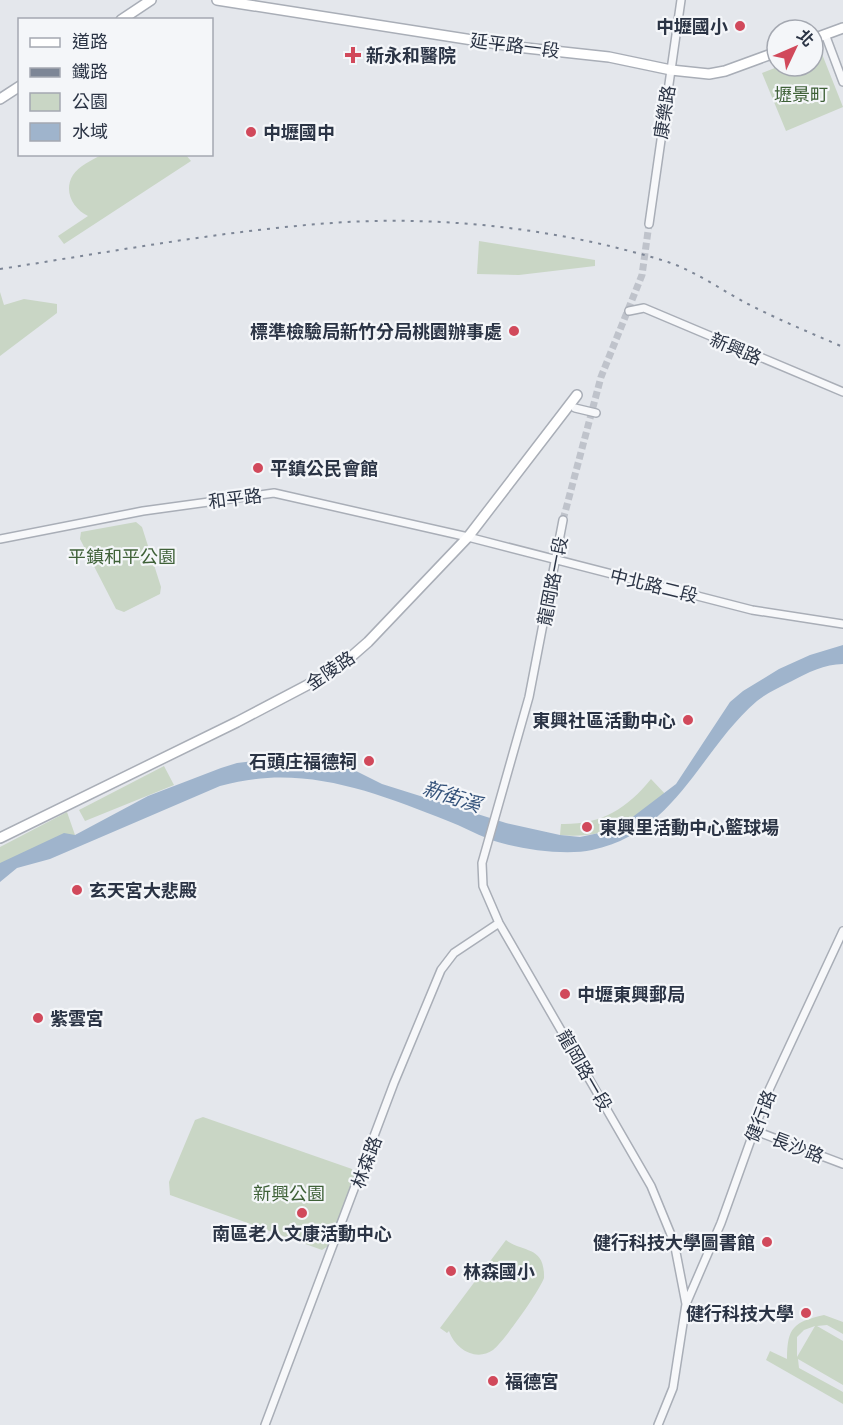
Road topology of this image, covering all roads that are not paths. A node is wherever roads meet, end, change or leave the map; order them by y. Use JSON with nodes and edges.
{"nodes":[{"id":1,"x":151,"y":0,"type":"edge"},
{"id":2,"x":217,"y":0,"type":"edge"},
{"id":3,"x":681,"y":0,"type":"edge"},
{"id":4,"x":124,"y":18,"type":"edge"},
{"id":5,"x":843,"y":28,"type":"edge"},
{"id":6,"x":825,"y":34,"type":"joint"},
{"id":7,"x":765,"y":56,"type":"edge"},
{"id":8,"x":671,"y":70,"type":"junction"},
{"id":9,"x":843,"y":82,"type":"edge"},
{"id":10,"x":18,"y":87,"type":"edge"},
{"id":11,"x":0,"y":99,"type":"edge"},
{"id":12,"x":648,"y":224,"type":"tunnel mouth"},
{"id":13,"x":629,"y":311,"type":"dead end"},
{"id":14,"x":843,"y":392,"type":"edge"},
{"id":15,"x":577,"y":395,"type":"dead end"},
{"id":16,"x":575,"y":408,"type":"dead end"},
{"id":17,"x":596,"y":413,"type":"dead end"},
{"id":18,"x":564,"y":520,"type":"tunnel mouth"},
{"id":19,"x":468,"y":537,"type":"junction"},
{"id":20,"x":0,"y":538,"type":"edge"},
{"id":21,"x":557,"y":561,"type":"junction"},
{"id":22,"x":843,"y":624,"type":"edge"},
{"id":23,"x":0,"y":838,"type":"edge"},
{"id":24,"x":499,"y":923,"type":"junction"},
{"id":25,"x":843,"y":931,"type":"edge"},
{"id":26,"x":753,"y":1130,"type":"junction"},
{"id":27,"x":843,"y":1164,"type":"edge"},
{"id":28,"x":686,"y":1304,"type":"junction"},
{"id":29,"x":265,"y":1425,"type":"edge"},
{"id":30,"x":658,"y":1425,"type":"edge"}],
"edges":[{"from":1,"to":4,"type":"main road"},
{"from":2,"to":8,"type":"main road","name":"延平路一段"},
{"from":3,"to":8,"type":"street","name":"康樂路"},
{"from":5,"to":6,"type":"main road"},
{"from":6,"to":9,"type":"street"},
{"from":7,"to":8,"type":"main road","name":"延平路一段"},
{"from":8,"to":12,"type":"street","name":"康樂路"},
{"from":10,"to":11,"type":"main road"},
{"from":13,"to":14,"type":"street","name":"新興路"},
{"from":15,"to":19,"type":"main road","name":"金陵路"},
{"from":16,"to":17,"type":"street"},
{"from":18,"to":21,"type":"street","name":"龍岡路一段"},
{"from":19,"to":20,"type":"street","name":"和平路"},
{"from":19,"to":21,"type":"street","name":"中北路二段"},
{"from":19,"to":23,"type":"main road","name":"金陵路"},
{"from":21,"to":22,"type":"street","name":"中北路二段"},
{"from":21,"to":24,"type":"street","name":"龍岡路一段"},
{"from":24,"to":28,"type":"street","name":"龍岡路一段"},
{"from":24,"to":29,"type":"street","name":"林森路"},
{"from":25,"to":26,"type":"street","name":"健行路"},
{"from":26,"to":27,"type":"street","name":"長沙路"},
{"from":26,"to":28,"type":"street","name":"健行路"},
{"from":28,"to":30,"type":"street"}]}
